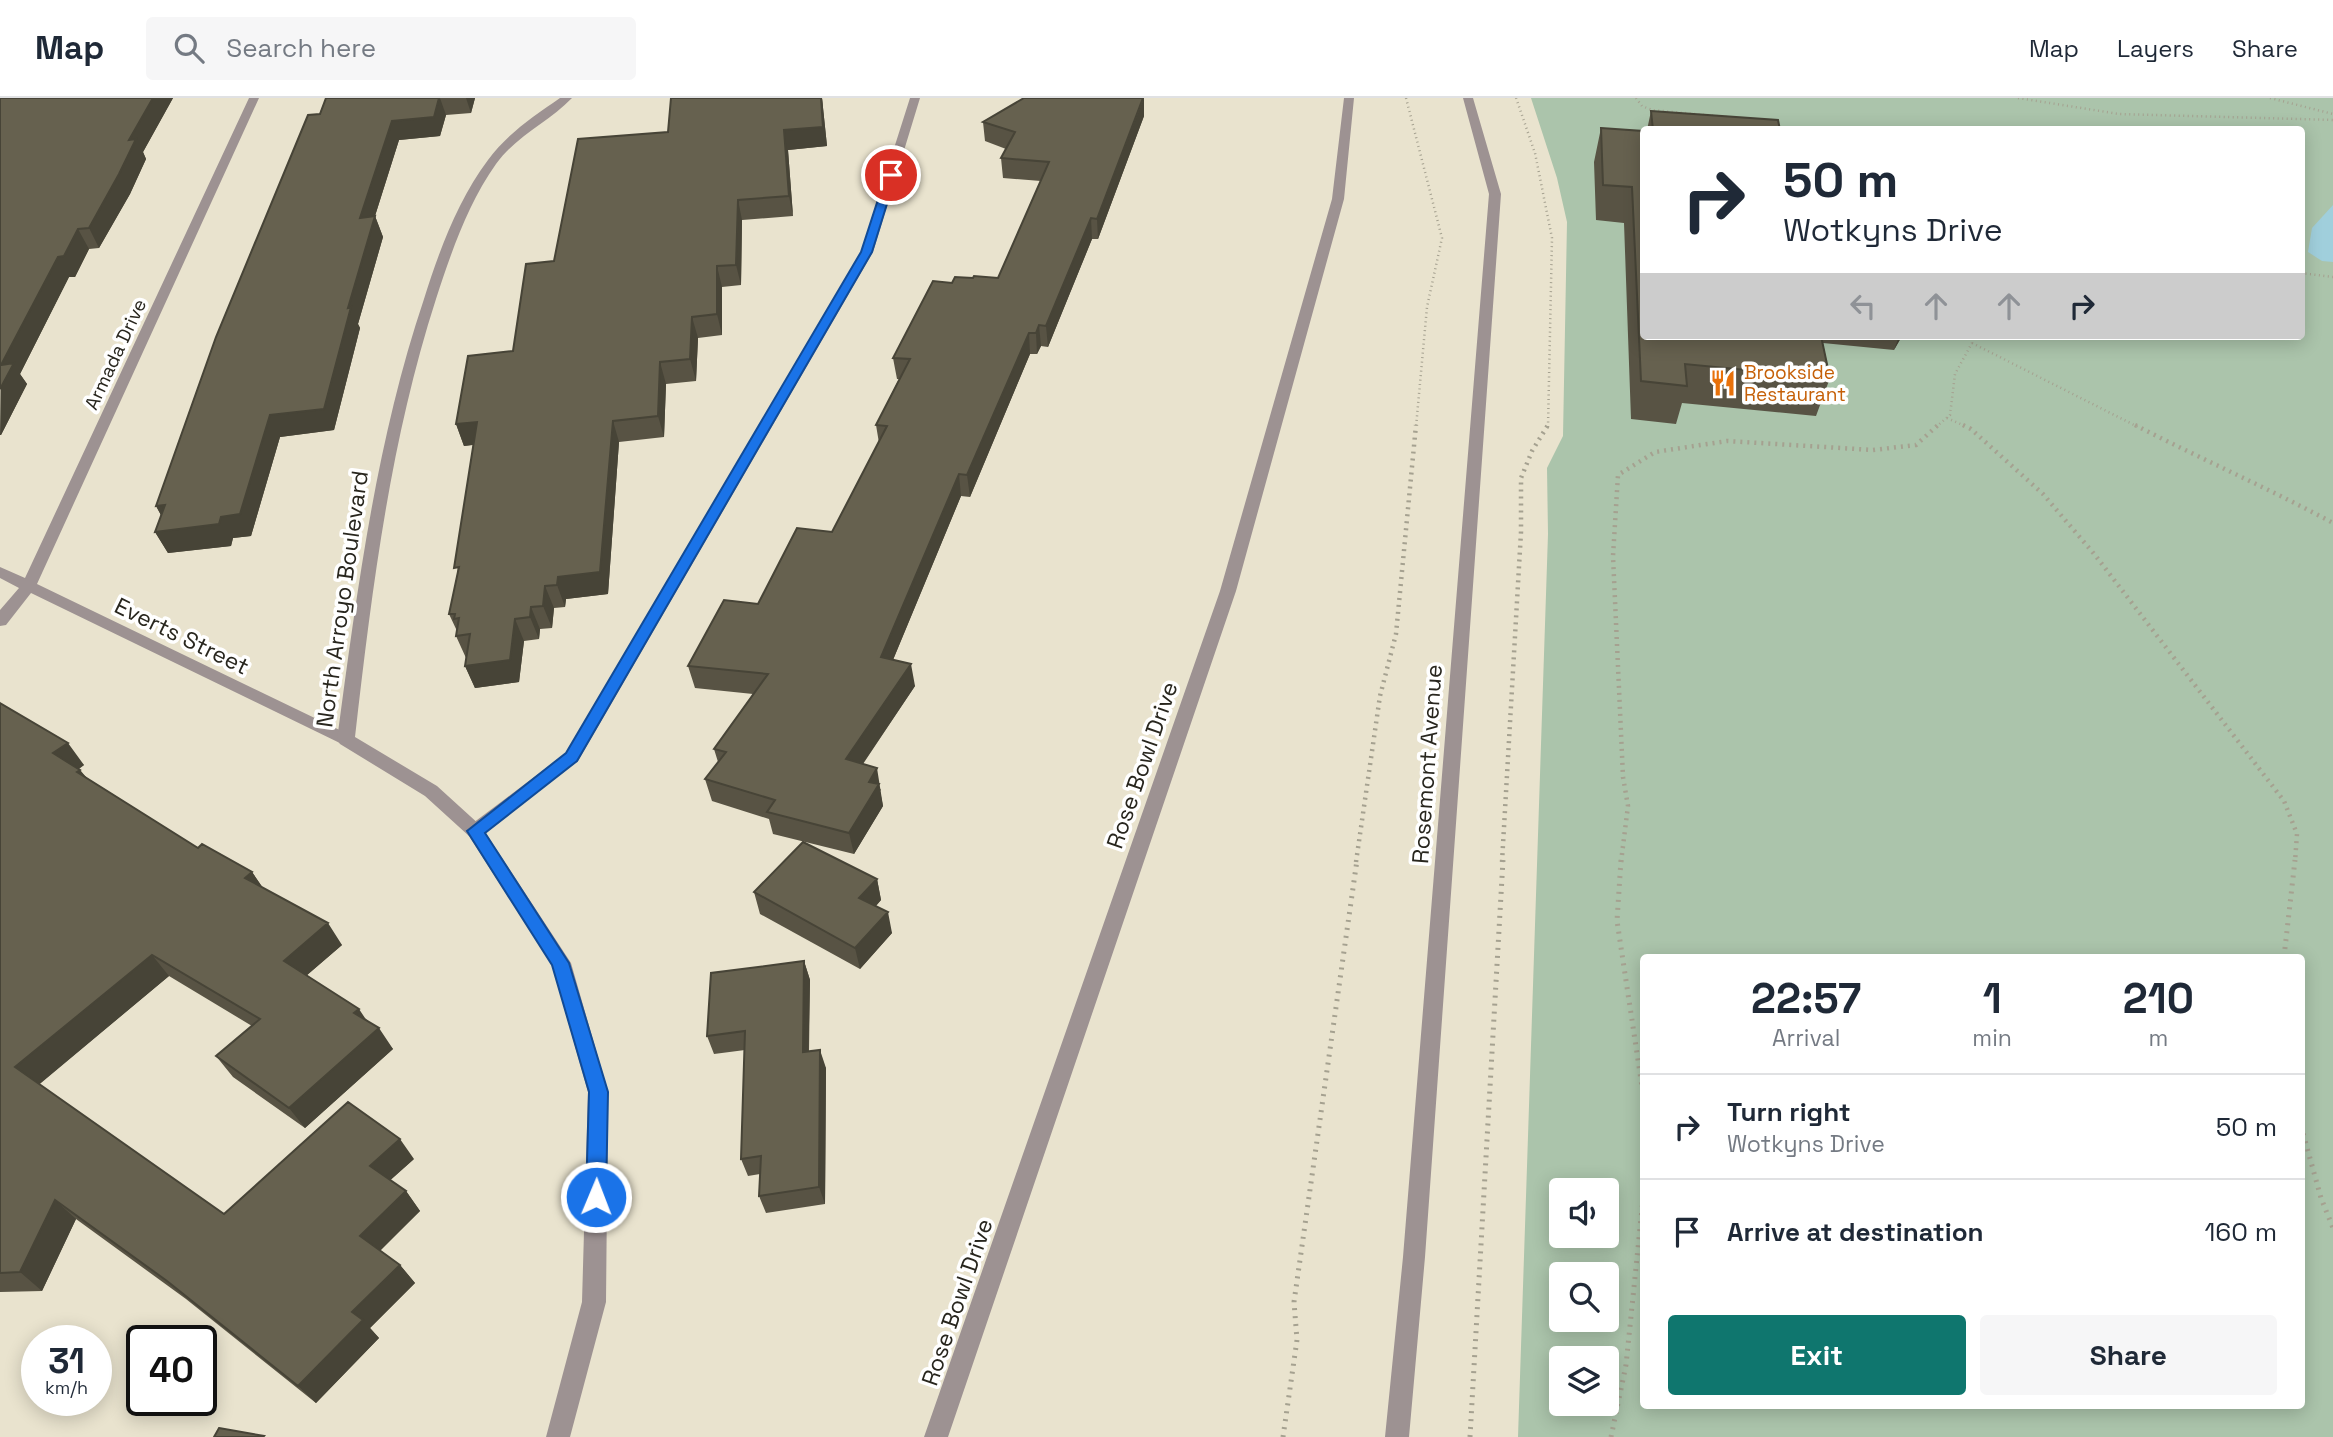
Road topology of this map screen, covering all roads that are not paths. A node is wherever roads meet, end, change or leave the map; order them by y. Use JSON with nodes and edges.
{"nodes":[{"id":1,"x":254,"y":98,"type":"edge"},
{"id":2,"x":567,"y":98,"type":"edge"},
{"id":3,"x":915,"y":98,"type":"edge"},
{"id":4,"x":1349,"y":98,"type":"edge"},
{"id":5,"x":1468,"y":98,"type":"edge"},
{"id":6,"x":0,"y":572,"type":"edge"},
{"id":7,"x":28,"y":587,"type":"junction"},
{"id":8,"x":0,"y":621,"type":"edge"},
{"id":9,"x":346,"y":740,"type":"junction"},
{"id":10,"x":475,"y":831,"type":"junction"},
{"id":11,"x":558,"y":1437,"type":"edge"},
{"id":12,"x":936,"y":1437,"type":"edge"},
{"id":13,"x":1397,"y":1437,"type":"edge"}],
"edges":[{"from":1,"to":7,"type":"street","name":"Armada Drive"},
{"from":2,"to":9,"type":"street","name":"North Arroyo Boulevard"},
{"from":3,"to":10,"type":"street"},
{"from":4,"to":12,"type":"street","name":"Rose Bowl Drive"},
{"from":5,"to":13,"type":"street","name":"Rosemont Avenue"},
{"from":6,"to":7,"type":"street","name":"Everts Street"},
{"from":7,"to":8,"type":"street","name":"Armada Drive"},
{"from":7,"to":9,"type":"street","name":"Everts Street"},
{"from":9,"to":10,"type":"street","name":"North Arroyo Boulevard"},
{"from":10,"to":11,"type":"street","name":"North Arroyo Boulevard"}]}
